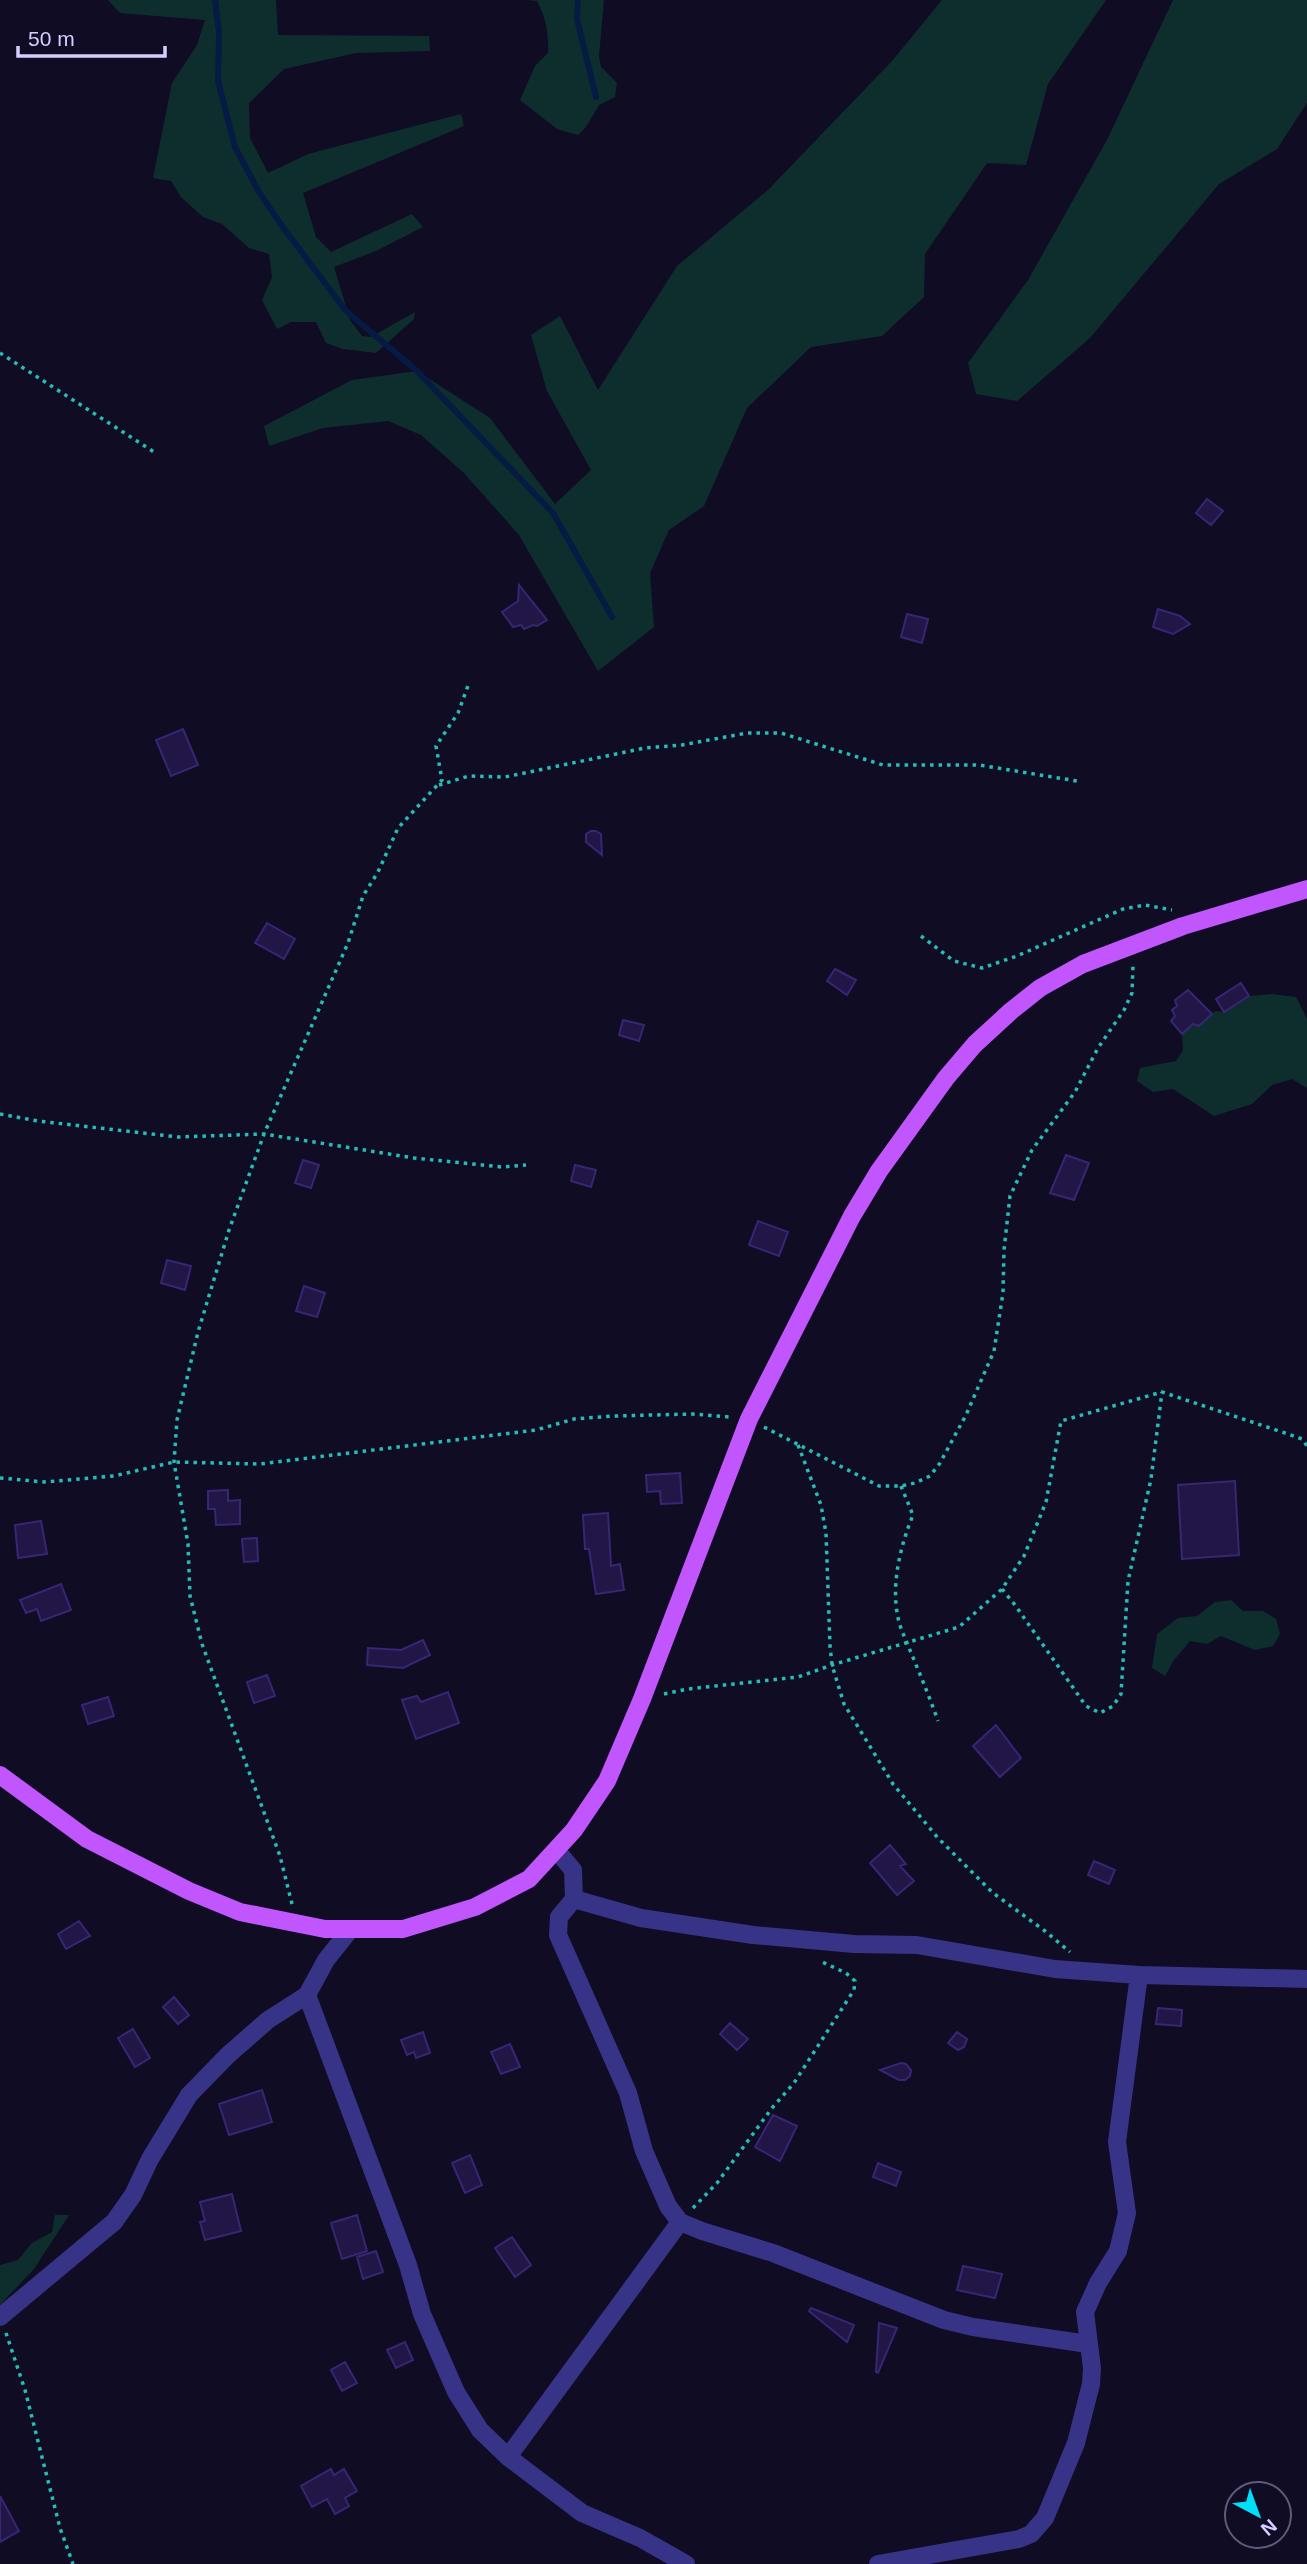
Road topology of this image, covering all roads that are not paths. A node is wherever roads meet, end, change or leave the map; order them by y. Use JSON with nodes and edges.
{"nodes":[{"id":1,"x":1307,"y":890,"type":"edge"},
{"id":2,"x":0,"y":1775,"type":"edge"},
{"id":3,"x":557,"y":1851,"type":"junction"},
{"id":4,"x":574,"y":1899,"type":"junction"},
{"id":5,"x":350,"y":1930,"type":"junction"},
{"id":6,"x":1139,"y":1975,"type":"junction"},
{"id":7,"x":1307,"y":1979,"type":"edge"},
{"id":8,"x":307,"y":1995,"type":"junction"},
{"id":9,"x":680,"y":2222,"type":"junction"},
{"id":10,"x":3,"y":2315,"type":"edge"},
{"id":11,"x":1088,"y":2344,"type":"junction"},
{"id":12,"x":508,"y":2457,"type":"junction"},
{"id":13,"x":686,"y":2564,"type":"edge"},
{"id":14,"x":878,"y":2564,"type":"edge"}],
"edges":[{"from":1,"to":3,"type":"main road"},
{"from":2,"to":5,"type":"main road"},
{"from":3,"to":4,"type":"street"},
{"from":3,"to":5,"type":"main road"},
{"from":4,"to":6,"type":"street"},
{"from":4,"to":9,"type":"street"},
{"from":5,"to":8,"type":"street"},
{"from":6,"to":7,"type":"street"},
{"from":6,"to":11,"type":"street"},
{"from":8,"to":10,"type":"street"},
{"from":8,"to":12,"type":"street"},
{"from":9,"to":11,"type":"street"},
{"from":9,"to":12,"type":"street"},
{"from":11,"to":14,"type":"street"},
{"from":12,"to":13,"type":"street"}]}
